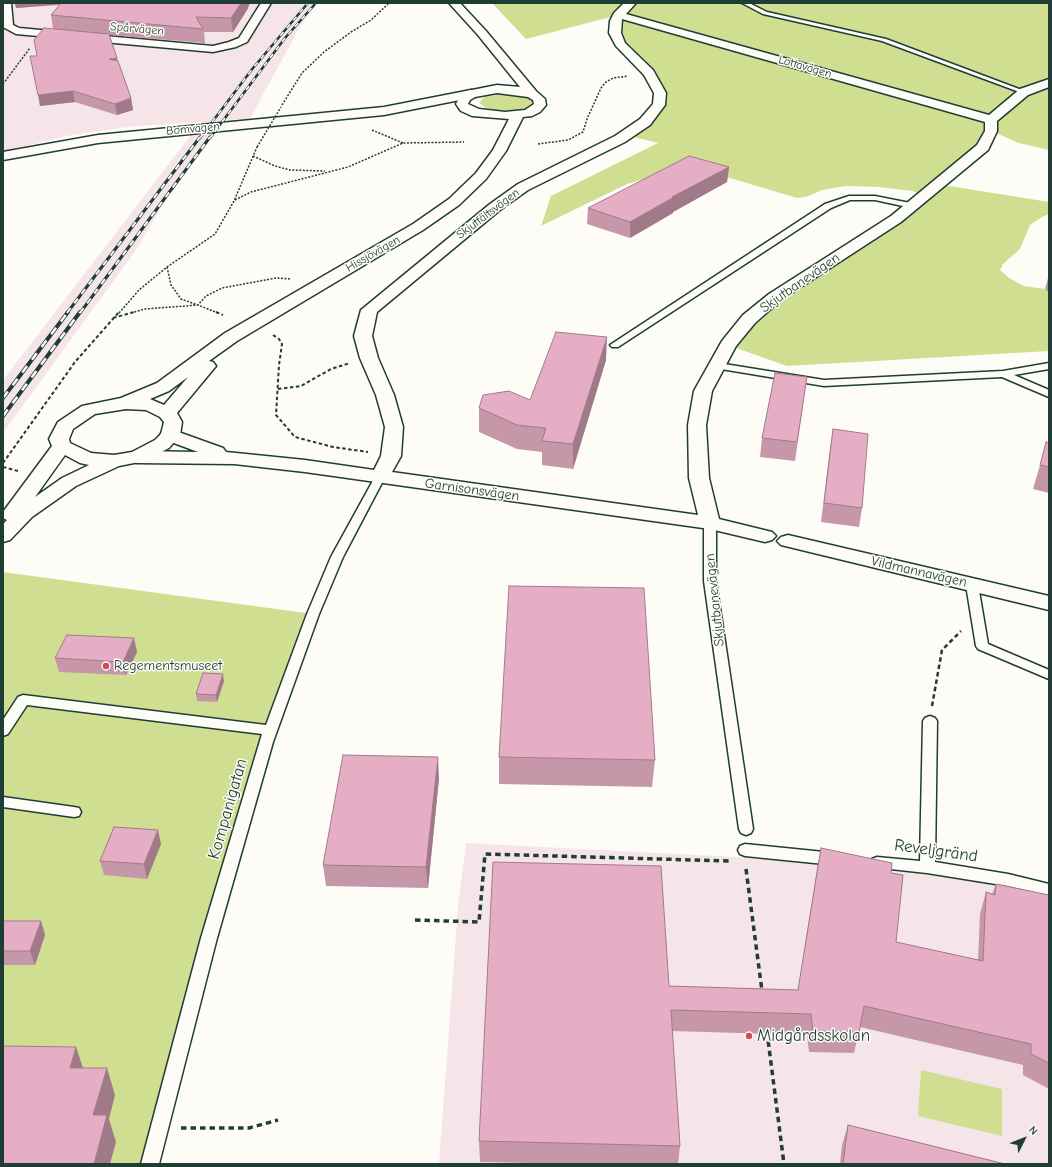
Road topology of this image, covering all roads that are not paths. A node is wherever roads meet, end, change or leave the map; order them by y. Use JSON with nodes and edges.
{"nodes":[{"id":1,"x":6,"y":3,"type":"edge"},
{"id":2,"x":266,"y":3,"type":"edge"},
{"id":3,"x":454,"y":3,"type":"edge"},
{"id":4,"x":631,"y":3,"type":"edge"},
{"id":5,"x":745,"y":3,"type":"edge"},
{"id":6,"x":618,"y":15,"type":"junction"},
{"id":7,"x":482,"y":33,"type":"junction"},
{"id":8,"x":1049,"y":82,"type":"edge"},
{"id":9,"x":496,"y":89,"type":"junction"},
{"id":10,"x":1024,"y":92,"type":"junction"},
{"id":11,"x":471,"y":94,"type":"junction"},
{"id":12,"x":532,"y":94,"type":"junction"},
{"id":13,"x":384,"y":111,"type":"junction"},
{"id":14,"x":473,"y":112,"type":"junction"},
{"id":15,"x":518,"y":115,"type":"junction"},
{"id":16,"x":991,"y":120,"type":"junction"},
{"id":17,"x":499,"y":152,"type":"junction"},
{"id":18,"x":3,"y":156,"type":"edge"},
{"id":19,"x":912,"y":206,"type":"junction"},
{"id":20,"x":231,"y":337,"type":"junction"},
{"id":21,"x":615,"y":345,"type":"dead end"},
{"id":22,"x":718,"y":366,"type":"junction"},
{"id":23,"x":1049,"y":366,"type":"edge"},
{"id":24,"x":1003,"y":374,"type":"junction"},
{"id":25,"x":1049,"y":394,"type":"edge"},
{"id":26,"x":126,"y":403,"type":"junction"},
{"id":27,"x":167,"y":413,"type":"junction"},
{"id":28,"x":170,"y":436,"type":"junction"},
{"id":29,"x":62,"y":446,"type":"junction"},
{"id":30,"x":138,"y":456,"type":"junction"},
{"id":31,"x":234,"y":458,"type":"junction"},
{"id":32,"x":114,"y":461,"type":"junction"},
{"id":33,"x":380,"y":477,"type":"junction"},
{"id":34,"x":710,"y":523,"type":"junction"},
{"id":35,"x":3,"y":526,"type":"edge"},
{"id":36,"x":3,"y":536,"type":"edge"},
{"id":37,"x":766,"y":536,"type":"dead end"},
{"id":38,"x":788,"y":541,"type":"dead end"},
{"id":39,"x":972,"y":585,"type":"junction"},
{"id":40,"x":1049,"y":603,"type":"edge"},
{"id":41,"x":1049,"y":675,"type":"edge"},
{"id":42,"x":930,"y":721,"type":"road end"},
{"id":43,"x":270,"y":730,"type":"junction"},
{"id":44,"x":3,"y":731,"type":"edge"},
{"id":45,"x":3,"y":802,"type":"edge"},
{"id":46,"x":74,"y":812,"type":"dead end"},
{"id":47,"x":746,"y":829,"type":"dead end"},
{"id":48,"x":745,"y":856,"type":"road end"},
{"id":49,"x":848,"y":860,"type":"edge"},
{"id":50,"x":864,"y":861,"type":"edge"},
{"id":51,"x":927,"y":867,"type":"junction"},
{"id":52,"x":1049,"y":890,"type":"edge"},
{"id":53,"x":150,"y":1164,"type":"edge"}],
"edges":[{"from":1,"to":2,"type":"street","name":"Spårvägen"},
{"from":3,"to":7,"type":"street"},
{"from":4,"to":6,"type":"street"},
{"from":5,"to":10,"type":"lane"},
{"from":6,"to":16,"type":"street","name":"Lottavägen"},
{"from":6,"to":33,"type":"street","name":"Skjutfältsvägen"},
{"from":7,"to":9,"type":"street"},
{"from":7,"to":12,"type":"street"},
{"from":8,"to":10,"type":"street"},
{"from":9,"to":11,"type":"street","name":"Bomvägen"},
{"from":9,"to":12,"type":"street","name":"Bomvägen"},
{"from":10,"to":16,"type":"street"},
{"from":11,"to":13,"type":"street","name":"Bomvägen"},
{"from":11,"to":14,"type":"street"},
{"from":12,"to":15,"type":"street"},
{"from":13,"to":14,"type":"street","name":"Bomvägen"},
{"from":13,"to":18,"type":"street","name":"Bomvägen"},
{"from":14,"to":15,"type":"street","name":"Bomvägen"},
{"from":14,"to":17,"type":"street"},
{"from":15,"to":17,"type":"street","name":"Hissjövägen"},
{"from":16,"to":19,"type":"street","name":"Skjutbanevägen"},
{"from":17,"to":20,"type":"street","name":"Hissjövägen"},
{"from":19,"to":21,"type":"lane"},
{"from":19,"to":22,"type":"street","name":"Skjutbanevägen"},
{"from":20,"to":26,"type":"street","name":"Hissjövägen"},
{"from":20,"to":27,"type":"street","name":"Hissjövägen"},
{"from":22,"to":24,"type":"lane"},
{"from":22,"to":34,"type":"street","name":"Skjutbanevägen"},
{"from":23,"to":24,"type":"lane"},
{"from":24,"to":25,"type":"lane"},
{"from":26,"to":27,"type":"street"},
{"from":26,"to":29,"type":"street"},
{"from":27,"to":28,"type":"street"},
{"from":28,"to":30,"type":"street"},
{"from":28,"to":31,"type":"street","name":"Garnisonsvägen"},
{"from":29,"to":32,"type":"street"},
{"from":29,"to":35,"type":"street"},
{"from":30,"to":31,"type":"street","name":"Garnisonsvägen"},
{"from":30,"to":32,"type":"street"},
{"from":31,"to":33,"type":"street","name":"Garnisonsvägen"},
{"from":32,"to":36,"type":"street"},
{"from":33,"to":34,"type":"street","name":"Garnisonsvägen"},
{"from":33,"to":43,"type":"lane","name":"Kompanigatan"},
{"from":34,"to":37,"type":"street"},
{"from":34,"to":47,"type":"lane","name":"Skjutbanevägen"},
{"from":38,"to":39,"type":"street","name":"Vildmannavägen"},
{"from":39,"to":40,"type":"street","name":"Vildmannavägen"},
{"from":39,"to":41,"type":"lane"},
{"from":42,"to":51,"type":"lane"},
{"from":43,"to":44,"type":"lane"},
{"from":43,"to":53,"type":"lane","name":"Kompanigatan"},
{"from":45,"to":46,"type":"lane"},
{"from":48,"to":49,"type":"lane"},
{"from":50,"to":51,"type":"lane","name":"Reveljgränd"},
{"from":51,"to":52,"type":"lane","name":"Reveljgränd"}]}
